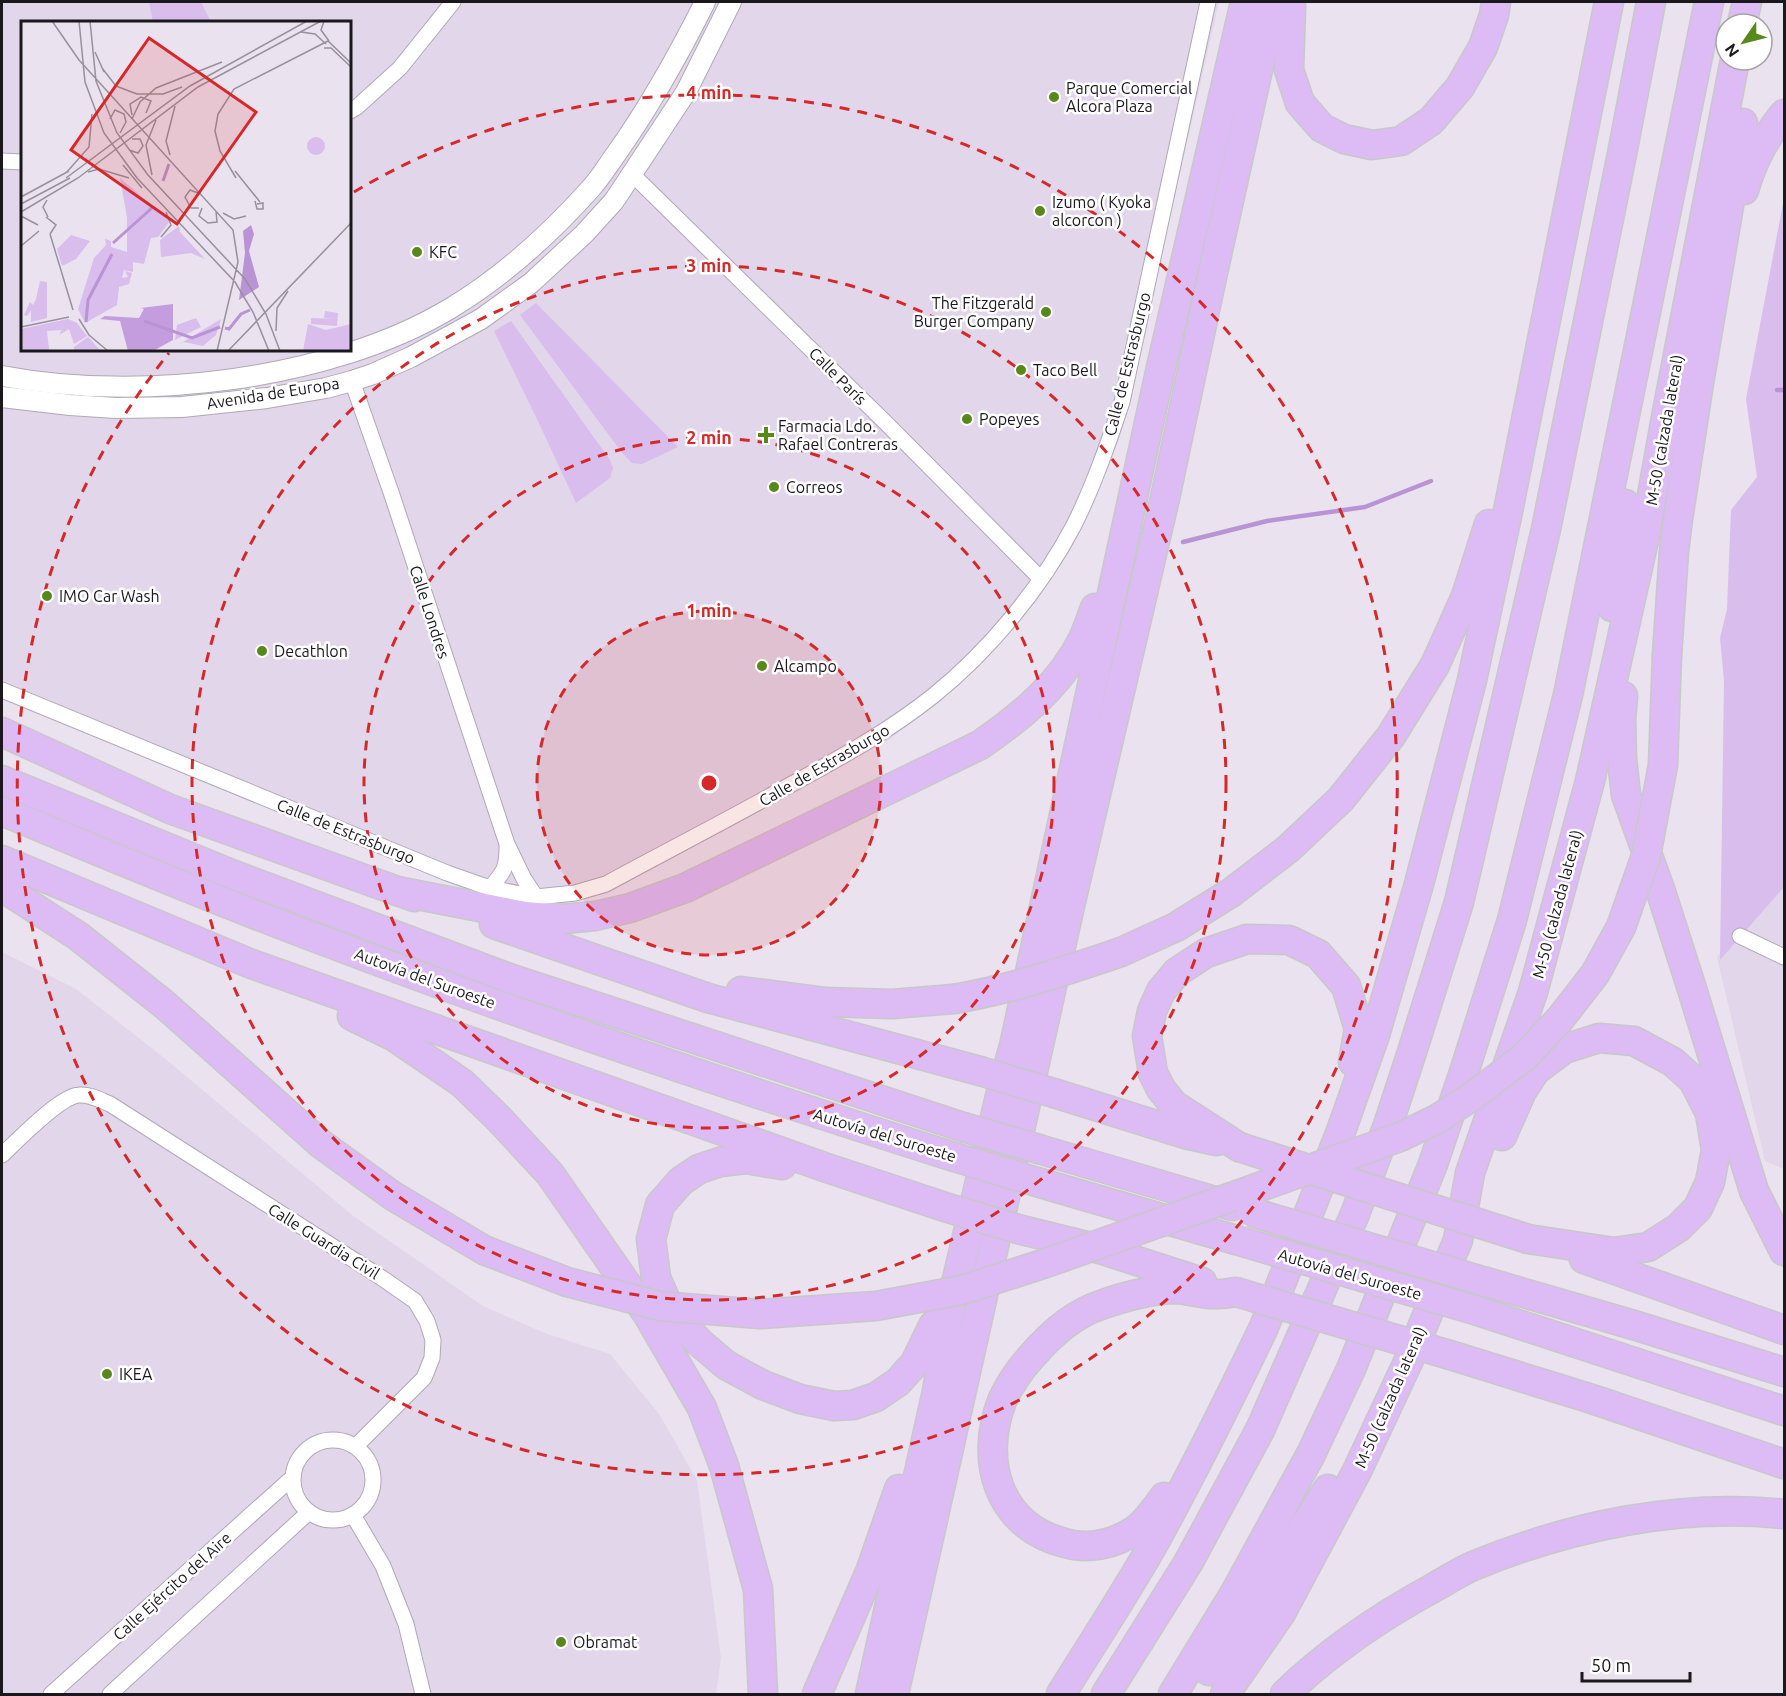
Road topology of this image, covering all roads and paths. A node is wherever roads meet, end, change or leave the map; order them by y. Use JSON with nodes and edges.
{"nodes":[{"id":1,"x":453,"y":2,"type":"edge"},
{"id":2,"x":705,"y":2,"type":"edge"},
{"id":3,"x":731,"y":2,"type":"edge"},
{"id":4,"x":1208,"y":2,"type":"edge"},
{"id":5,"x":1245,"y":2,"type":"edge"},
{"id":6,"x":1496,"y":2,"type":"edge"},
{"id":7,"x":1609,"y":2,"type":"edge"},
{"id":8,"x":1651,"y":2,"type":"edge"},
{"id":9,"x":1709,"y":2,"type":"edge"},
{"id":10,"x":1286,"y":3,"type":"edge"},
{"id":11,"x":1733,"y":72,"type":"edge"},
{"id":12,"x":1752,"y":72,"type":"edge"},
{"id":13,"x":351,"y":110,"type":"edge"},
{"id":14,"x":1785,"y":114,"type":"edge"},
{"id":15,"x":1578,"y":158,"type":"junction"},
{"id":16,"x":2,"y":161,"type":"edge"},
{"id":17,"x":21,"y":162,"type":"edge"},
{"id":18,"x":633,"y":175,"type":"junction"},
{"id":19,"x":1644,"y":326,"type":"junction"},
{"id":20,"x":1160,"y":372,"type":"junction"},
{"id":21,"x":2,"y":376,"type":"edge"},
{"id":22,"x":352,"y":381,"type":"junction"},
{"id":23,"x":2,"y":397,"type":"edge"},
{"id":24,"x":1678,"y":519,"type":"junction"},
{"id":25,"x":1644,"y":540,"type":"junction"},
{"id":26,"x":1041,"y":579,"type":"junction"},
{"id":27,"x":2,"y":690,"type":"edge"},
{"id":28,"x":2,"y":719,"type":"edge"},
{"id":29,"x":2,"y":732,"type":"edge"},
{"id":30,"x":53,"y":755,"type":"junction"},
{"id":31,"x":2,"y":780,"type":"edge"},
{"id":32,"x":1590,"y":781,"type":"junction"},
{"id":33,"x":2,"y":811,"type":"edge"},
{"id":34,"x":507,"y":844,"type":"junction"},
{"id":35,"x":2,"y":860,"type":"edge"},
{"id":36,"x":2,"y":887,"type":"edge"},
{"id":37,"x":490,"y":888,"type":"junction"},
{"id":38,"x":397,"y":891,"type":"junction"},
{"id":39,"x":536,"y":897,"type":"junction"},
{"id":40,"x":1740,"y":936,"type":"dead end"},
{"id":41,"x":1785,"y":957,"type":"edge"},
{"id":42,"x":249,"y":963,"type":"junction"},
{"id":43,"x":616,"y":965,"type":"junction"},
{"id":44,"x":1341,"y":1131,"type":"junction"},
{"id":45,"x":1239,"y":1147,"type":"junction"},
{"id":46,"x":2,"y":1155,"type":"edge"},
{"id":47,"x":827,"y":1168,"type":"junction"},
{"id":48,"x":1470,"y":1173,"type":"junction"},
{"id":49,"x":1528,"y":1239,"type":"junction"},
{"id":50,"x":1458,"y":1240,"type":"junction"},
{"id":51,"x":1785,"y":1251,"type":"edge"},
{"id":52,"x":1236,"y":1292,"type":"junction"},
{"id":53,"x":951,"y":1305,"type":"junction"},
{"id":54,"x":1785,"y":1330,"type":"edge"},
{"id":55,"x":1254,"y":1346,"type":"junction"},
{"id":56,"x":942,"y":1353,"type":"junction"},
{"id":57,"x":1785,"y":1372,"type":"edge"},
{"id":58,"x":1785,"y":1411,"type":"edge"},
{"id":59,"x":356,"y":1446,"type":"junction"},
{"id":60,"x":1785,"y":1464,"type":"edge"},
{"id":61,"x":293,"y":1477,"type":"junction"},
{"id":62,"x":309,"y":1512,"type":"junction"},
{"id":63,"x":353,"y":1515,"type":"junction"},
{"id":64,"x":1785,"y":1515,"type":"edge"},
{"id":65,"x":51,"y":1695,"type":"edge"},
{"id":66,"x":110,"y":1695,"type":"edge"},
{"id":67,"x":423,"y":1695,"type":"edge"},
{"id":68,"x":763,"y":1695,"type":"edge"},
{"id":69,"x":817,"y":1695,"type":"edge"},
{"id":70,"x":870,"y":1695,"type":"edge"},
{"id":71,"x":894,"y":1695,"type":"edge"},
{"id":72,"x":1061,"y":1695,"type":"edge"},
{"id":73,"x":1106,"y":1695,"type":"edge"},
{"id":74,"x":1173,"y":1695,"type":"edge"},
{"id":75,"x":1192,"y":1695,"type":"edge"},
{"id":76,"x":1226,"y":1695,"type":"edge"},
{"id":77,"x":1285,"y":1695,"type":"edge"}],
"edges":[{"from":1,"to":13,"type":"street"},
{"from":2,"to":21,"type":"street","name":"Avenida de Europa"},
{"from":3,"to":18,"type":"street","name":"Avenida de Europa"},
{"from":4,"to":26,"type":"street","name":"Calle de Estrasburgo"},
{"from":5,"to":20,"type":"highway"},
{"from":6,"to":10,"type":"highway"},
{"from":7,"to":15,"type":"highway"},
{"from":8,"to":73,"type":"highway"},
{"from":9,"to":19,"type":"highway"},
{"from":10,"to":71,"type":"highway"},
{"from":11,"to":25,"type":"highway","name":"M-50 (calzada lateral)"},
{"from":12,"to":24,"type":"highway"},
{"from":14,"to":24,"type":"highway"},
{"from":15,"to":43,"type":"highway","bridge":true},
{"from":15,"to":44,"type":"highway"},
{"from":16,"to":17,"type":"street"},
{"from":18,"to":22,"type":"street","name":"Avenida de Europa"},
{"from":18,"to":26,"type":"street","name":"Calle París"},
{"from":19,"to":32,"type":"highway"},
{"from":19,"to":74,"type":"highway"},
{"from":20,"to":38,"type":"highway"},
{"from":20,"to":53,"type":"highway"},
{"from":22,"to":23,"type":"street","name":"Avenida de Europa"},
{"from":22,"to":34,"type":"street","name":"Calle Londres"},
{"from":24,"to":36,"type":"highway","bridge":true},
{"from":25,"to":32,"type":"highway","name":"M-50 (calzada lateral)"},
{"from":25,"to":51,"type":"highway"},
{"from":26,"to":39,"type":"street","name":"Calle de Estrasburgo"},
{"from":27,"to":37,"type":"street","name":"Calle de Estrasburgo"},
{"from":28,"to":30,"type":"highway"},
{"from":29,"to":30,"type":"highway"},
{"from":30,"to":38,"type":"highway"},
{"from":31,"to":57,"type":"highway","name":"Autovía del Suroeste","bridge":true},
{"from":32,"to":48,"type":"highway","name":"M-50 (calzada lateral)"},
{"from":33,"to":58,"type":"highway","name":"Autovía del Suroeste","bridge":true},
{"from":34,"to":37,"type":"street","name":"Calle Londres"},
{"from":34,"to":39,"type":"street","name":"Calle Londres"},
{"from":35,"to":42,"type":"highway"},
{"from":37,"to":39,"type":"street","name":"Calle de Estrasburgo"},
{"from":38,"to":43,"type":"highway"},
{"from":40,"to":41,"type":"street"},
{"from":42,"to":47,"type":"highway"},
{"from":42,"to":68,"type":"highway"},
{"from":43,"to":45,"type":"highway","bridge":true},
{"from":44,"to":45,"type":"highway"},
{"from":44,"to":55,"type":"highway"},
{"from":45,"to":49,"type":"highway","bridge":true},
{"from":46,"to":59,"type":"street","name":"Calle Guardia Civil"},
{"from":47,"to":52,"type":"highway","bridge":true},
{"from":47,"to":53,"type":"highway"},
{"from":48,"to":50,"type":"highway","name":"M-50 (calzada lateral)"},
{"from":48,"to":75,"type":"highway"},
{"from":49,"to":50,"type":"highway"},
{"from":49,"to":54,"type":"highway"},
{"from":50,"to":76,"type":"highway","name":"M-50 (calzada lateral)"},
{"from":52,"to":55,"type":"highway"},
{"from":52,"to":60,"type":"highway","bridge":true},
{"from":53,"to":56,"type":"highway"},
{"from":55,"to":72,"type":"highway"},
{"from":56,"to":69,"type":"highway"},
{"from":56,"to":70,"type":"highway"},
{"from":59,"to":61,"type":"street","name":"Calle Ejército del Aire"},
{"from":59,"to":63,"type":"street"},
{"from":61,"to":62,"type":"street"},
{"from":61,"to":65,"type":"street","name":"Calle Ejército del Aire"},
{"from":62,"to":63,"type":"street"},
{"from":62,"to":66,"type":"street"},
{"from":63,"to":67,"type":"street"},
{"from":64,"to":77,"type":"highway"}]}
